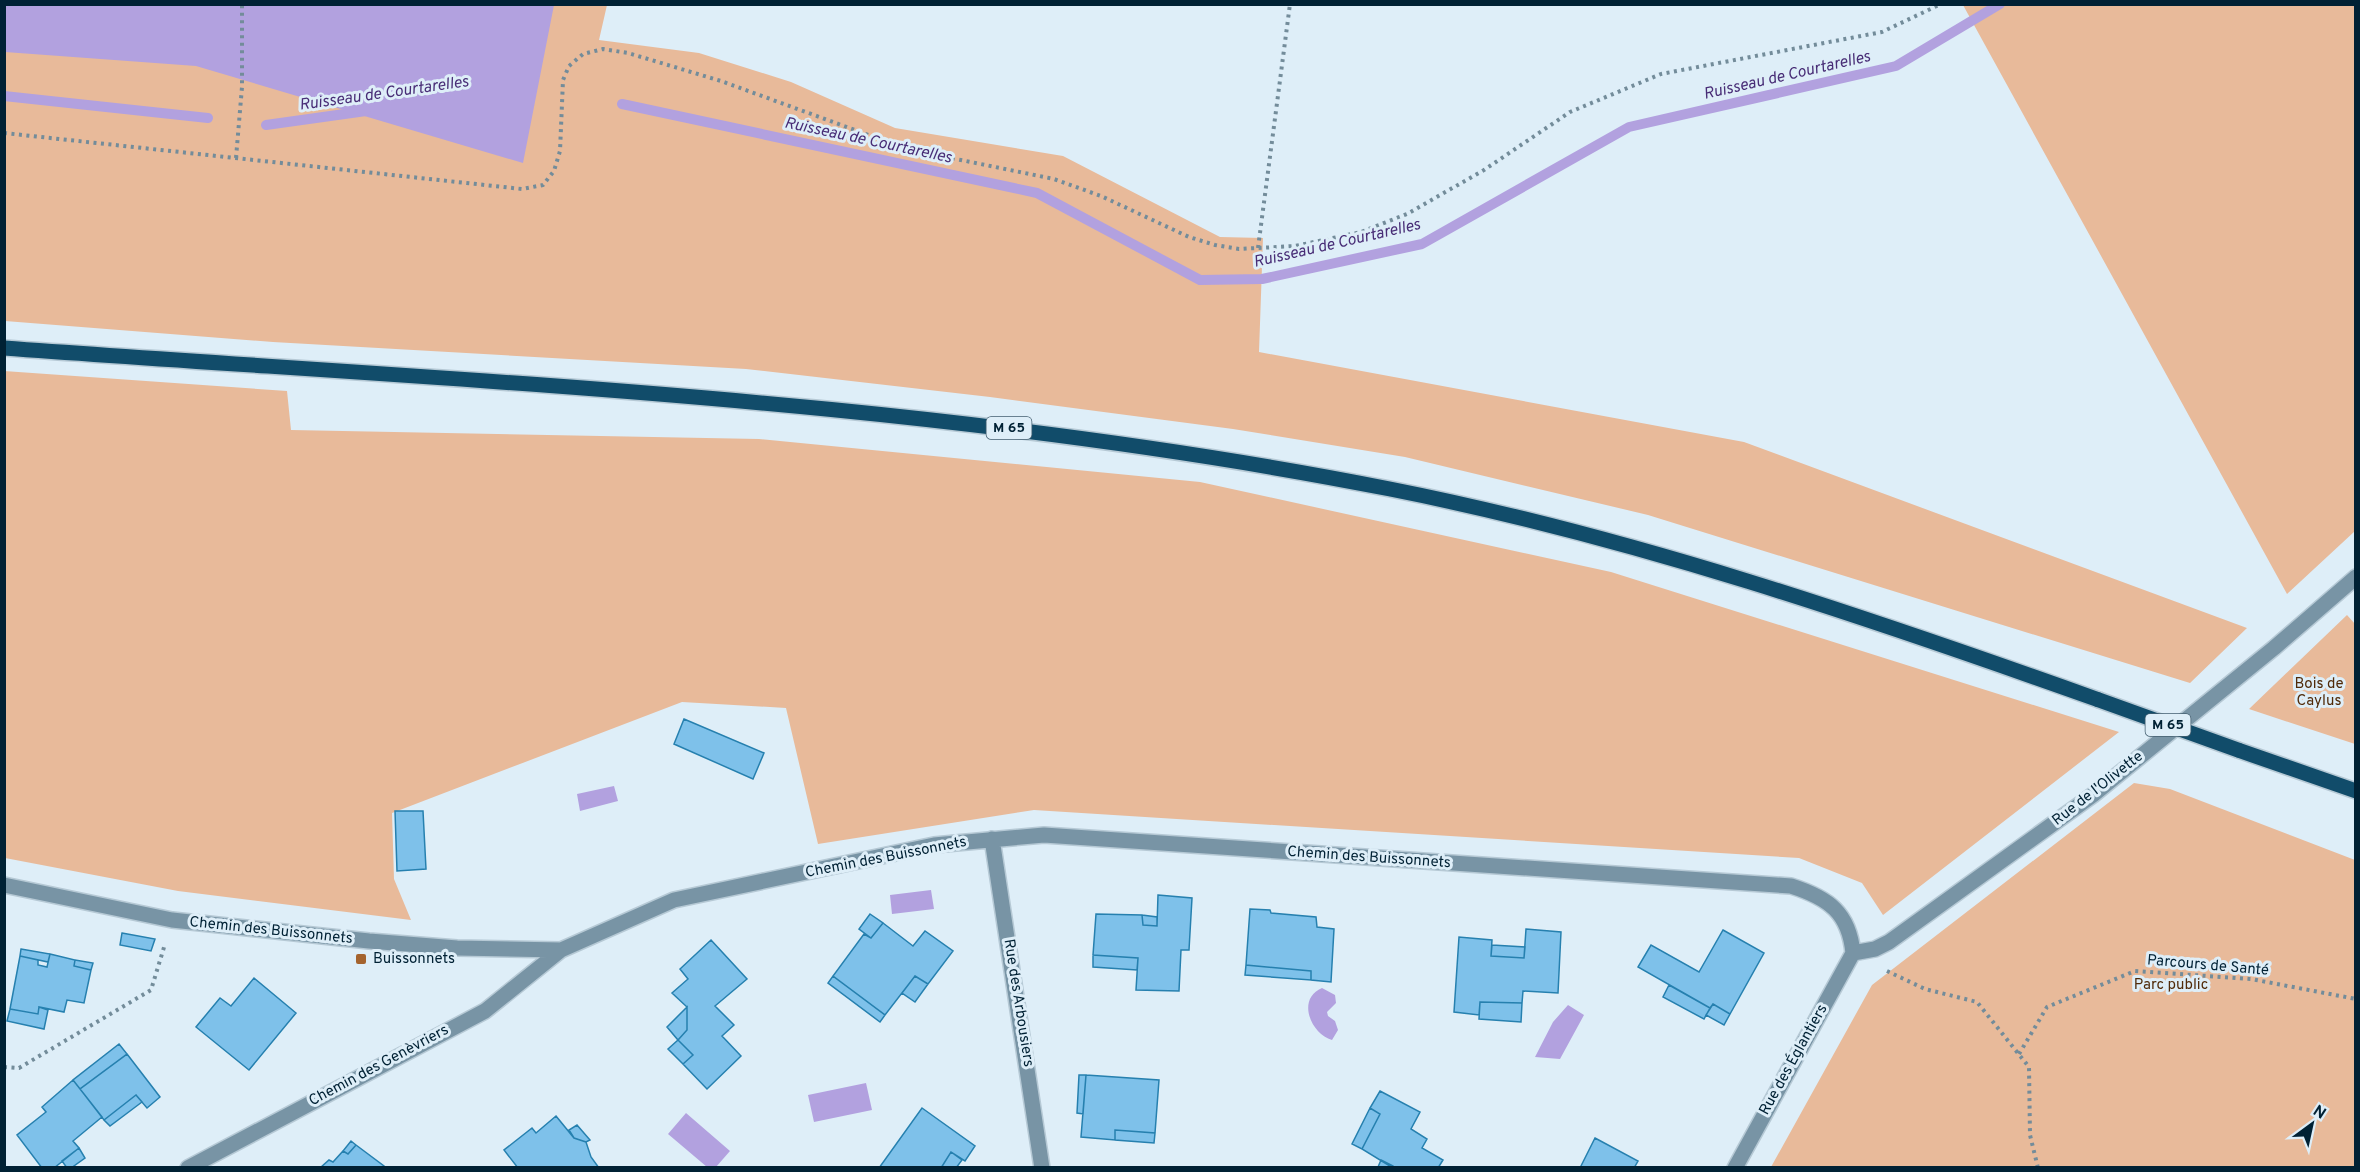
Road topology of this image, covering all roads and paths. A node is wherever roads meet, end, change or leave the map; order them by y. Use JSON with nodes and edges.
{"nodes":[{"id":1,"x":242,"y":4,"type":"edge"},
{"id":2,"x":1290,"y":4,"type":"edge"},
{"id":3,"x":1941,"y":4,"type":"edge"},
{"id":4,"x":4,"y":134,"type":"edge"},
{"id":5,"x":236,"y":158,"type":"junction"},
{"id":6,"x":1258,"y":248,"type":"junction"},
{"id":7,"x":4,"y":348,"type":"edge"},
{"id":8,"x":2355,"y":577,"type":"edge"},
{"id":9,"x":2355,"y":791,"type":"edge"},
{"id":10,"x":993,"y":839,"type":"junction"},
{"id":11,"x":4,"y":885,"type":"edge"},
{"id":12,"x":172,"y":920,"type":"junction"},
{"id":13,"x":1875,"y":949,"type":"junction"},
{"id":14,"x":561,"y":950,"type":"junction"},
{"id":15,"x":1853,"y":953,"type":"junction"},
{"id":16,"x":2355,"y":999,"type":"edge"},
{"id":17,"x":2019,"y":1054,"type":"junction"},
{"id":18,"x":4,"y":1066,"type":"edge"},
{"id":19,"x":188,"y":1167,"type":"edge"},
{"id":20,"x":1042,"y":1167,"type":"edge"},
{"id":21,"x":1735,"y":1167,"type":"edge"},
{"id":22,"x":2038,"y":1167,"type":"edge"}],
"edges":[{"from":1,"to":5,"type":"path"},
{"from":2,"to":6,"type":"path"},
{"from":3,"to":6,"type":"path"},
{"from":4,"to":5,"type":"path"},
{"from":5,"to":6,"type":"path"},
{"from":7,"to":9,"type":"main road","number":"M 65","bridge":true},
{"from":8,"to":13,"type":"street","name":"Rue de l'Olivette"},
{"from":10,"to":14,"type":"street","name":"Chemin des Buissonnets"},
{"from":10,"to":15,"type":"street","name":"Chemin des Buissonnets"},
{"from":10,"to":20,"type":"street","name":"Rue des Arbousiers"},
{"from":11,"to":12,"type":"street","name":"Chemin des Buissonnets"},
{"from":12,"to":14,"type":"street","name":"Chemin des Buissonnets"},
{"from":12,"to":18,"type":"path"},
{"from":13,"to":15,"type":"street","name":"Rue de l'Olivette"},
{"from":13,"to":17,"type":"path"},
{"from":14,"to":19,"type":"street","name":"Chemin des Genèvriers"},
{"from":15,"to":21,"type":"street","name":"Rue des Églantiers"},
{"from":16,"to":17,"type":"path","name":"Parcours de Santé"},
{"from":17,"to":22,"type":"path"}]}
